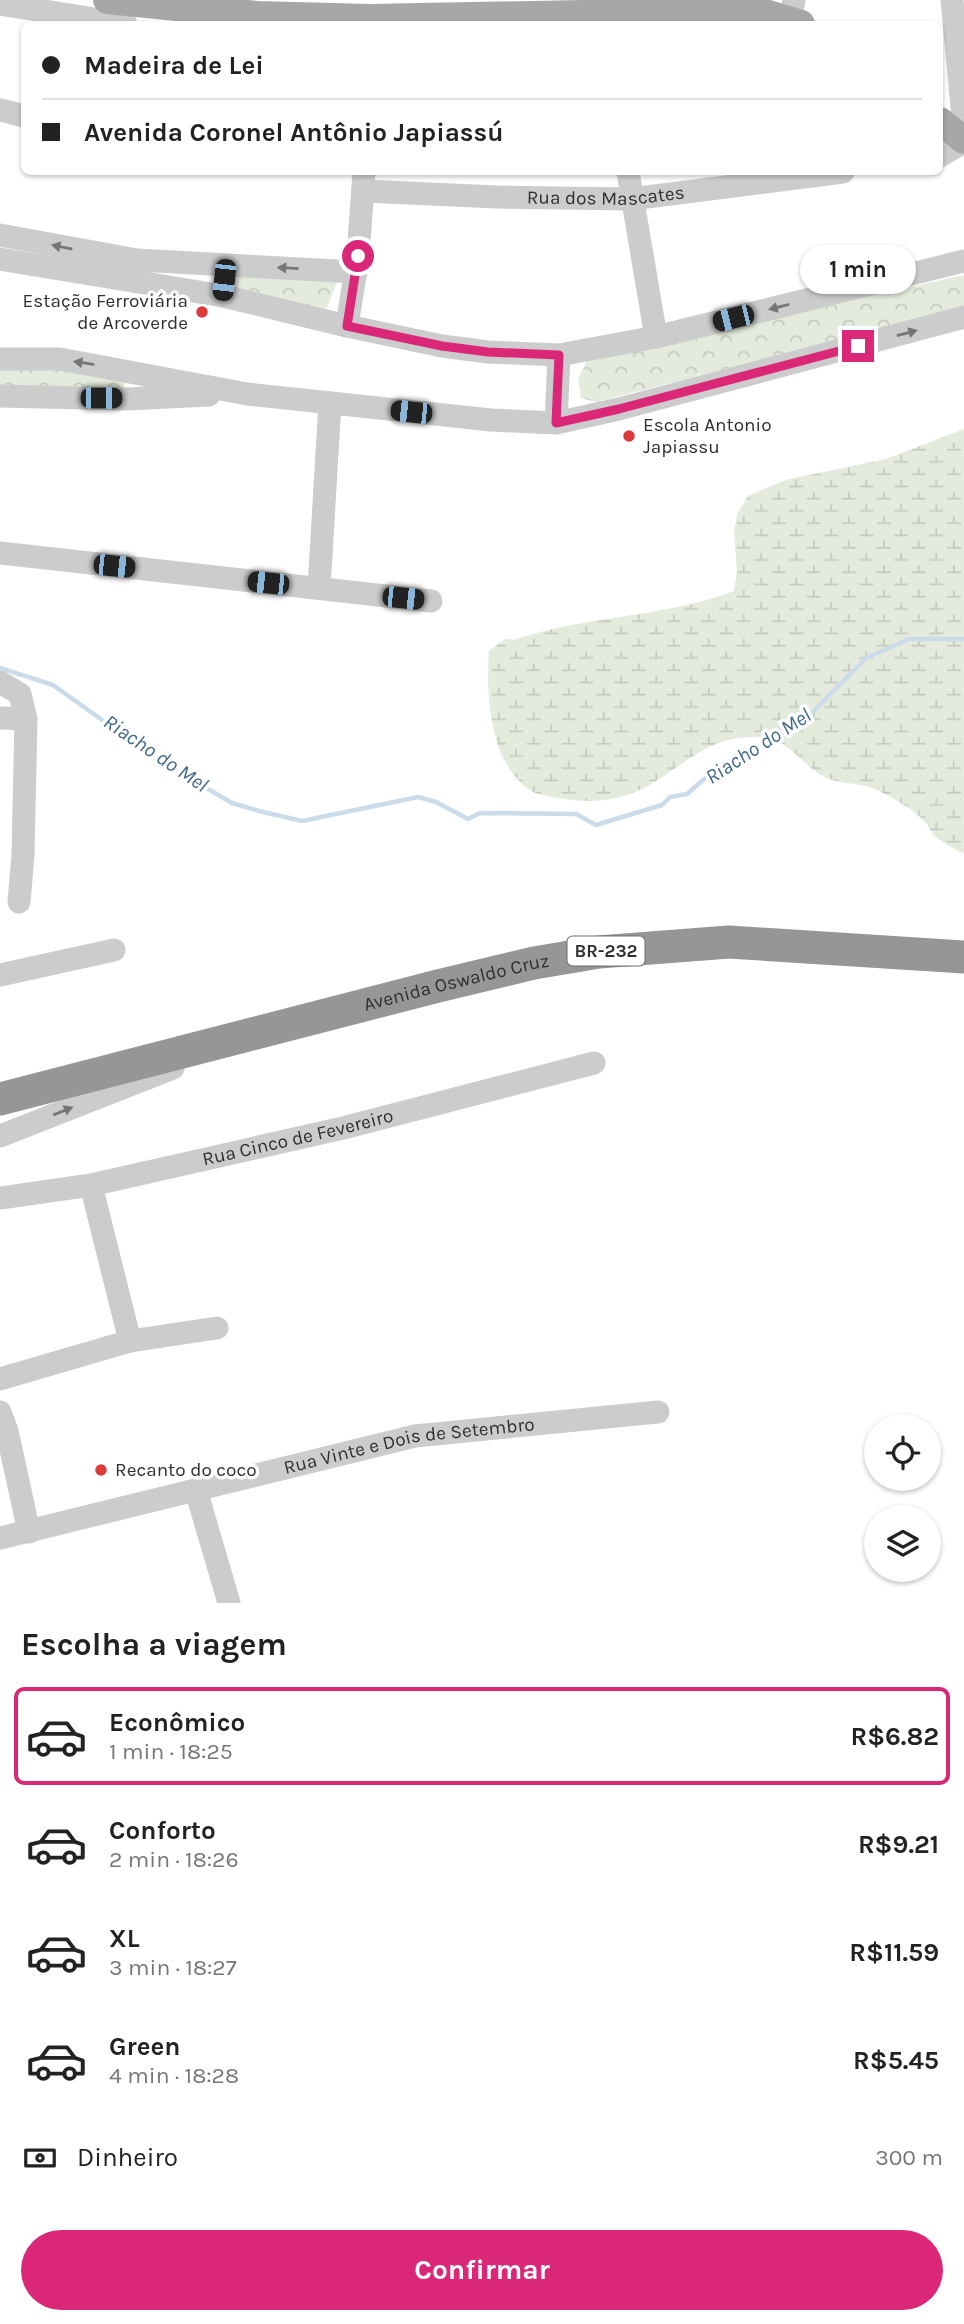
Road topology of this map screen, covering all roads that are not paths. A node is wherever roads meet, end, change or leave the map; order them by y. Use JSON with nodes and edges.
{"nodes":[{"id":1,"x":107,"y":0,"type":"edge"},
{"id":2,"x":952,"y":0,"type":"edge"},
{"id":3,"x":0,"y":4,"type":"edge"},
{"id":4,"x":370,"y":9,"type":"edge"},
{"id":5,"x":609,"y":13,"type":"edge"},
{"id":6,"x":795,"y":15,"type":"edge"},
{"id":7,"x":257,"y":20,"type":"edge"},
{"id":8,"x":107,"y":21,"type":"edge"},
{"id":9,"x":0,"y":110,"type":"edge"},
{"id":10,"x":21,"y":115,"type":"edge"},
{"id":11,"x":960,"y":128,"type":"edge"},
{"id":12,"x":943,"y":152,"type":"edge"},
{"id":13,"x":628,"y":175,"type":"edge"},
{"id":14,"x":819,"y":175,"type":"edge"},
{"id":15,"x":364,"y":181,"type":"edge"},
{"id":16,"x":631,"y":199,"type":"junction"},
{"id":17,"x":0,"y":235,"type":"edge"},
{"id":18,"x":0,"y":258,"type":"edge"},
{"id":19,"x":964,"y":261,"type":"edge"},
{"id":20,"x":226,"y":265,"type":"junction"},
{"id":21,"x":356,"y":272,"type":"junction"},
{"id":22,"x":223,"y":296,"type":"junction"},
{"id":23,"x":964,"y":317,"type":"edge"},
{"id":24,"x":347,"y":326,"type":"junction"},
{"id":25,"x":656,"y":337,"type":"junction"},
{"id":26,"x":559,"y":355,"type":"junction"},
{"id":27,"x":0,"y":359,"type":"edge"},
{"id":28,"x":129,"y":371,"type":"junction"},
{"id":29,"x":247,"y":394,"type":"junction"},
{"id":30,"x":0,"y":396,"type":"edge"},
{"id":31,"x":126,"y":399,"type":"junction"},
{"id":32,"x":330,"y":403,"type":"junction"},
{"id":33,"x":556,"y":423,"type":"junction"},
{"id":34,"x":0,"y":553,"type":"edge"},
{"id":35,"x":319,"y":589,"type":"junction"},
{"id":36,"x":431,"y":601,"type":"dead end"},
{"id":37,"x":0,"y":682,"type":"edge"},
{"id":38,"x":0,"y":718,"type":"edge"},
{"id":39,"x":26,"y":719,"type":"junction"},
{"id":40,"x":11,"y":855,"type":"edge"},
{"id":41,"x":19,"y":902,"type":"dead end"},
{"id":42,"x":114,"y":950,"type":"dead end"},
{"id":43,"x":964,"y":957,"type":"edge"},
{"id":44,"x":0,"y":975,"type":"edge"},
{"id":45,"x":258,"y":1034,"type":"junction"},
{"id":46,"x":594,"y":1063,"type":"dead end"},
{"id":47,"x":0,"y":1099,"type":"edge"},
{"id":48,"x":0,"y":1136,"type":"edge"},
{"id":49,"x":91,"y":1185,"type":"junction"},
{"id":50,"x":0,"y":1198,"type":"edge"},
{"id":51,"x":217,"y":1328,"type":"dead end"},
{"id":52,"x":130,"y":1341,"type":"junction"},
{"id":53,"x":0,"y":1379,"type":"edge"},
{"id":54,"x":0,"y":1412,"type":"edge"},
{"id":55,"x":658,"y":1412,"type":"dead end"},
{"id":56,"x":196,"y":1490,"type":"junction"},
{"id":57,"x":29,"y":1532,"type":"junction"},
{"id":58,"x":0,"y":1538,"type":"edge"},
{"id":59,"x":229,"y":1603,"type":"edge"}],
"edges":[{"from":1,"to":7,"type":"main road"},
{"from":2,"to":11,"type":"street"},
{"from":3,"to":8,"type":"street"},
{"from":4,"to":5,"type":"main road"},
{"from":4,"to":7,"type":"main road"},
{"from":5,"to":6,"type":"main road"},
{"from":9,"to":10,"type":"street"},
{"from":11,"to":12,"type":"street"},
{"from":13,"to":16,"type":"street"},
{"from":14,"to":16,"type":"street","name":"Rua dos Mascates"},
{"from":15,"to":16,"type":"street","name":"Rua dos Mascates"},
{"from":15,"to":21,"type":"street"},
{"from":16,"to":25,"type":"street"},
{"from":20,"to":17,"type":"street","one_way":true},
{"from":18,"to":22,"type":"street"},
{"from":19,"to":25,"type":"street","one_way":true},
{"from":21,"to":20,"type":"street","one_way":true},
{"from":20,"to":22,"type":"street"},
{"from":21,"to":24,"type":"street"},
{"from":22,"to":24,"type":"street"},
{"from":33,"to":23,"type":"street","one_way":true},
{"from":24,"to":26,"type":"street"},
{"from":25,"to":26,"type":"street"},
{"from":26,"to":33,"type":"street"},
{"from":28,"to":27,"type":"street","one_way":true},
{"from":28,"to":29,"type":"street"},
{"from":28,"to":31,"type":"street"},
{"from":29,"to":31,"type":"street"},
{"from":29,"to":32,"type":"street"},
{"from":30,"to":31,"type":"street"},
{"from":32,"to":33,"type":"street"},
{"from":32,"to":35,"type":"street"},
{"from":34,"to":35,"type":"street"},
{"from":35,"to":36,"type":"street"},
{"from":37,"to":39,"type":"street"},
{"from":38,"to":39,"type":"street"},
{"from":39,"to":40,"type":"street"},
{"from":40,"to":41,"type":"street"},
{"from":42,"to":44,"type":"street"},
{"from":43,"to":45,"type":"highway","name":"Avenida Oswaldo Cruz","number":"BR-232"},
{"from":45,"to":47,"type":"highway","name":"Avenida Oswaldo Cruz","number":"BR-232"},
{"from":48,"to":45,"type":"street","one_way":true},
{"from":46,"to":49,"type":"street","name":"Rua Cinco de Fevereiro"},
{"from":49,"to":50,"type":"street","name":"Rua Cinco de Fevereiro"},
{"from":49,"to":52,"type":"street"},
{"from":51,"to":52,"type":"street"},
{"from":52,"to":53,"type":"street"},
{"from":54,"to":57,"type":"street"},
{"from":55,"to":56,"type":"street","name":"Rua Vinte e Dois de Setembro"},
{"from":56,"to":57,"type":"street","name":"Rua Vinte e Dois de Setembro"},
{"from":56,"to":59,"type":"street"},
{"from":57,"to":58,"type":"street","name":"Rua Vinte e Dois de Setembro"}]}
